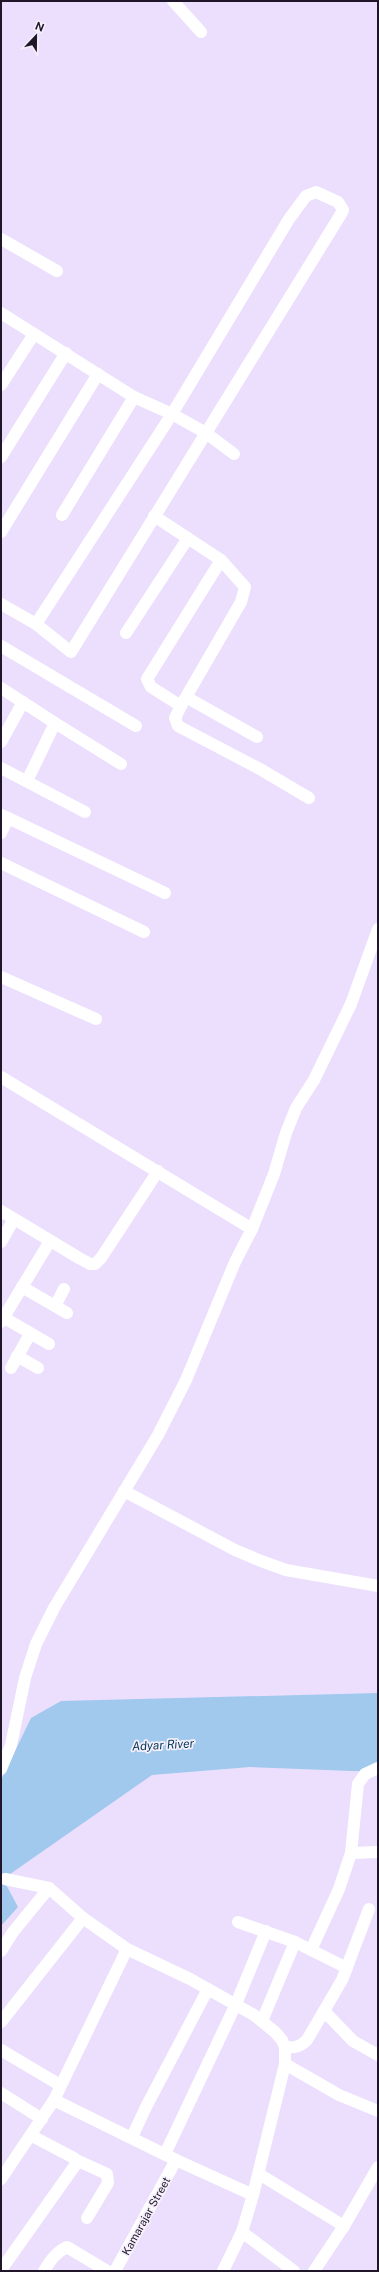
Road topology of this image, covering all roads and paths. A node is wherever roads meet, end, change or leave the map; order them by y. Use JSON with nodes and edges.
{"nodes":[{"id":1,"x":173,"y":1,"type":"edge"},
{"id":2,"x":201,"y":32,"type":"dead end"},
{"id":3,"x":1,"y":239,"type":"edge"},
{"id":4,"x":57,"y":271,"type":"dead end"},
{"id":5,"x":1,"y":313,"type":"edge"},
{"id":6,"x":34,"y":334,"type":"junction"},
{"id":7,"x":66,"y":353,"type":"junction"},
{"id":8,"x":98,"y":374,"type":"junction"},
{"id":9,"x":1,"y":385,"type":"edge"},
{"id":10,"x":134,"y":397,"type":"junction"},
{"id":11,"x":172,"y":414,"type":"junction"},
{"id":12,"x":206,"y":433,"type":"junction"},
{"id":13,"x":234,"y":454,"type":"dead end"},
{"id":14,"x":1,"y":456,"type":"edge"},
{"id":15,"x":62,"y":514,"type":"dead end"},
{"id":16,"x":154,"y":516,"type":"junction"},
{"id":17,"x":1,"y":532,"type":"edge"},
{"id":18,"x":188,"y":538,"type":"junction"},
{"id":19,"x":221,"y":560,"type":"junction"},
{"id":20,"x":1,"y":604,"type":"edge"},
{"id":21,"x":36,"y":624,"type":"junction"},
{"id":22,"x":126,"y":633,"type":"dead end"},
{"id":23,"x":1,"y":646,"type":"edge"},
{"id":24,"x":1,"y":688,"type":"edge"},
{"id":25,"x":23,"y":702,"type":"junction"},
{"id":26,"x":183,"y":702,"type":"junction"},
{"id":27,"x":55,"y":723,"type":"junction"},
{"id":28,"x":136,"y":726,"type":"dead end"},
{"id":29,"x":257,"y":737,"type":"dead end"},
{"id":30,"x":1,"y":742,"type":"edge"},
{"id":31,"x":121,"y":764,"type":"dead end"},
{"id":32,"x":1,"y":768,"type":"edge"},
{"id":33,"x":26,"y":781,"type":"junction"},
{"id":34,"x":309,"y":798,"type":"dead end"},
{"id":35,"x":85,"y":812,"type":"dead end"},
{"id":36,"x":5,"y":816,"type":"edge"},
{"id":37,"x":1,"y":833,"type":"edge"},
{"id":38,"x":1,"y":863,"type":"edge"},
{"id":39,"x":166,"y":893,"type":"dead end"},
{"id":40,"x":378,"y":929,"type":"edge"},
{"id":41,"x":144,"y":932,"type":"dead end"},
{"id":42,"x":1,"y":977,"type":"edge"},
{"id":43,"x":96,"y":1018,"type":"dead end"},
{"id":44,"x":1,"y":1077,"type":"edge"},
{"id":45,"x":158,"y":1171,"type":"junction"},
{"id":46,"x":1,"y":1211,"type":"edge"},
{"id":47,"x":14,"y":1219,"type":"junction"},
{"id":48,"x":252,"y":1229,"type":"junction"},
{"id":49,"x":50,"y":1241,"type":"junction"},
{"id":50,"x":1,"y":1242,"type":"edge"},
{"id":51,"x":22,"y":1287,"type":"junction"},
{"id":52,"x":64,"y":1289,"type":"dead end"},
{"id":53,"x":55,"y":1306,"type":"junction"},
{"id":54,"x":68,"y":1313,"type":"dead end"},
{"id":55,"x":2,"y":1319,"type":"edge"},
{"id":56,"x":30,"y":1334,"type":"junction"},
{"id":57,"x":49,"y":1344,"type":"dead end"},
{"id":58,"x":17,"y":1356,"type":"junction"},
{"id":59,"x":11,"y":1368,"type":"dead end"},
{"id":60,"x":38,"y":1368,"type":"dead end"},
{"id":61,"x":124,"y":1490,"type":"junction"},
{"id":62,"x":378,"y":1586,"type":"edge"},
{"id":63,"x":378,"y":1768,"type":"edge"},
{"id":64,"x":1,"y":1769,"type":"edge"},
{"id":65,"x":378,"y":1852,"type":"edge"},
{"id":66,"x":351,"y":1853,"type":"junction"},
{"id":67,"x":5,"y":1879,"type":"dead end"},
{"id":68,"x":48,"y":1888,"type":"junction"},
{"id":69,"x":369,"y":1909,"type":"dead end"},
{"id":70,"x":83,"y":1918,"type":"junction"},
{"id":71,"x":238,"y":1922,"type":"dead end"},
{"id":72,"x":266,"y":1931,"type":"junction"},
{"id":73,"x":294,"y":1942,"type":"junction"},
{"id":74,"x":128,"y":1949,"type":"junction"},
{"id":75,"x":311,"y":1950,"type":"junction"},
{"id":76,"x":1,"y":1951,"type":"edge"},
{"id":77,"x":347,"y":1968,"type":"junction"},
{"id":78,"x":208,"y":1989,"type":"junction"},
{"id":79,"x":236,"y":2004,"type":"junction"},
{"id":80,"x":324,"y":2011,"type":"junction"},
{"id":81,"x":262,"y":2021,"type":"junction"},
{"id":82,"x":1,"y":2022,"type":"edge"},
{"id":83,"x":285,"y":2047,"type":"junction"},
{"id":84,"x":1,"y":2050,"type":"edge"},
{"id":85,"x":378,"y":2055,"type":"edge"},
{"id":86,"x":285,"y":2064,"type":"junction"},
{"id":87,"x":60,"y":2085,"type":"junction"},
{"id":88,"x":1,"y":2093,"type":"edge"},
{"id":89,"x":54,"y":2100,"type":"junction"},
{"id":90,"x":378,"y":2111,"type":"edge"},
{"id":91,"x":42,"y":2119,"type":"junction"},
{"id":92,"x":32,"y":2136,"type":"junction"},
{"id":93,"x":132,"y":2137,"type":"junction"},
{"id":94,"x":165,"y":2154,"type":"junction"},
{"id":95,"x":1,"y":2158,"type":"edge"},
{"id":96,"x":76,"y":2160,"type":"junction"},
{"id":97,"x":176,"y":2160,"type":"junction"},
{"id":98,"x":11,"y":2166,"type":"junction"},
{"id":99,"x":378,"y":2167,"type":"edge"},
{"id":100,"x":259,"y":2174,"type":"junction"},
{"id":101,"x":1,"y":2179,"type":"edge"},
{"id":102,"x":253,"y":2195,"type":"junction"},
{"id":103,"x":87,"y":2218,"type":"dead end"},
{"id":104,"x":344,"y":2226,"type":"junction"},
{"id":105,"x":242,"y":2232,"type":"junction"},
{"id":106,"x":1,"y":2270,"type":"edge"},
{"id":107,"x":44,"y":2271,"type":"edge"},
{"id":108,"x":107,"y":2271,"type":"edge"},
{"id":109,"x":115,"y":2271,"type":"edge"},
{"id":110,"x":223,"y":2271,"type":"edge"},
{"id":111,"x":294,"y":2271,"type":"edge"},
{"id":112,"x":314,"y":2271,"type":"edge"}],
"edges":[{"from":1,"to":2,"type":"street"},
{"from":3,"to":4,"type":"street"},
{"from":5,"to":6,"type":"street"},
{"from":6,"to":7,"type":"street"},
{"from":6,"to":9,"type":"street"},
{"from":7,"to":8,"type":"street"},
{"from":7,"to":14,"type":"street"},
{"from":8,"to":10,"type":"street"},
{"from":8,"to":17,"type":"street"},
{"from":10,"to":11,"type":"street"},
{"from":10,"to":15,"type":"street"},
{"from":11,"to":12,"type":"street"},
{"from":11,"to":12,"type":"street"},
{"from":11,"to":21,"type":"street"},
{"from":12,"to":13,"type":"street"},
{"from":12,"to":16,"type":"street"},
{"from":16,"to":18,"type":"street"},
{"from":16,"to":21,"type":"street"},
{"from":18,"to":19,"type":"street"},
{"from":18,"to":22,"type":"street"},
{"from":19,"to":26,"type":"street"},
{"from":19,"to":26,"type":"street"},
{"from":20,"to":21,"type":"street"},
{"from":23,"to":28,"type":"street"},
{"from":24,"to":25,"type":"street"},
{"from":25,"to":27,"type":"street"},
{"from":25,"to":30,"type":"street"},
{"from":26,"to":29,"type":"street"},
{"from":26,"to":34,"type":"street"},
{"from":27,"to":31,"type":"street"},
{"from":27,"to":33,"type":"street"},
{"from":32,"to":33,"type":"street"},
{"from":33,"to":35,"type":"street"},
{"from":36,"to":37,"type":"street"},
{"from":36,"to":39,"type":"street"},
{"from":38,"to":41,"type":"street"},
{"from":40,"to":48,"type":"street"},
{"from":42,"to":43,"type":"street"},
{"from":44,"to":45,"type":"street"},
{"from":45,"to":48,"type":"street"},
{"from":45,"to":49,"type":"street"},
{"from":46,"to":47,"type":"street"},
{"from":47,"to":49,"type":"street"},
{"from":47,"to":50,"type":"street"},
{"from":48,"to":61,"type":"street"},
{"from":49,"to":51,"type":"street"},
{"from":51,"to":53,"type":"street"},
{"from":51,"to":55,"type":"street"},
{"from":52,"to":53,"type":"street"},
{"from":53,"to":54,"type":"street"},
{"from":55,"to":56,"type":"street"},
{"from":56,"to":57,"type":"street"},
{"from":56,"to":58,"type":"street"},
{"from":58,"to":59,"type":"street"},
{"from":58,"to":60,"type":"street"},
{"from":61,"to":62,"type":"street"},
{"from":61,"to":64,"type":"street"},
{"from":63,"to":66,"type":"street"},
{"from":65,"to":66,"type":"street"},
{"from":66,"to":75,"type":"street"},
{"from":67,"to":68,"type":"street"},
{"from":68,"to":70,"type":"street"},
{"from":68,"to":76,"type":"street"},
{"from":69,"to":77,"type":"street"},
{"from":70,"to":74,"type":"street"},
{"from":70,"to":82,"type":"street"},
{"from":71,"to":72,"type":"street"},
{"from":72,"to":73,"type":"street"},
{"from":72,"to":79,"type":"street"},
{"from":73,"to":75,"type":"street"},
{"from":73,"to":81,"type":"street"},
{"from":74,"to":78,"type":"street"},
{"from":74,"to":87,"type":"street"},
{"from":75,"to":77,"type":"street"},
{"from":77,"to":80,"type":"street"},
{"from":78,"to":79,"type":"street"},
{"from":78,"to":93,"type":"street"},
{"from":79,"to":81,"type":"street"},
{"from":79,"to":94,"type":"street"},
{"from":80,"to":83,"type":"street"},
{"from":80,"to":85,"type":"street"},
{"from":81,"to":83,"type":"street"},
{"from":83,"to":86,"type":"street"},
{"from":84,"to":87,"type":"street"},
{"from":86,"to":90,"type":"street"},
{"from":86,"to":100,"type":"street"},
{"from":87,"to":89,"type":"street"},
{"from":88,"to":91,"type":"street"},
{"from":89,"to":91,"type":"street"},
{"from":89,"to":93,"type":"street"},
{"from":91,"to":92,"type":"street"},
{"from":92,"to":96,"type":"street"},
{"from":92,"to":98,"type":"street"},
{"from":93,"to":94,"type":"street"},
{"from":94,"to":97,"type":"street"},
{"from":95,"to":98,"type":"street"},
{"from":96,"to":103,"type":"street"},
{"from":96,"to":106,"type":"street"},
{"from":97,"to":102,"type":"street"},
{"from":97,"to":109,"type":"street","name":"Kamarajar Street"},
{"from":98,"to":101,"type":"street"},
{"from":99,"to":104,"type":"street"},
{"from":100,"to":102,"type":"street"},
{"from":100,"to":104,"type":"street"},
{"from":102,"to":105,"type":"street"},
{"from":104,"to":112,"type":"street"},
{"from":105,"to":110,"type":"street"},
{"from":105,"to":111,"type":"street"},
{"from":107,"to":108,"type":"street"}]}
